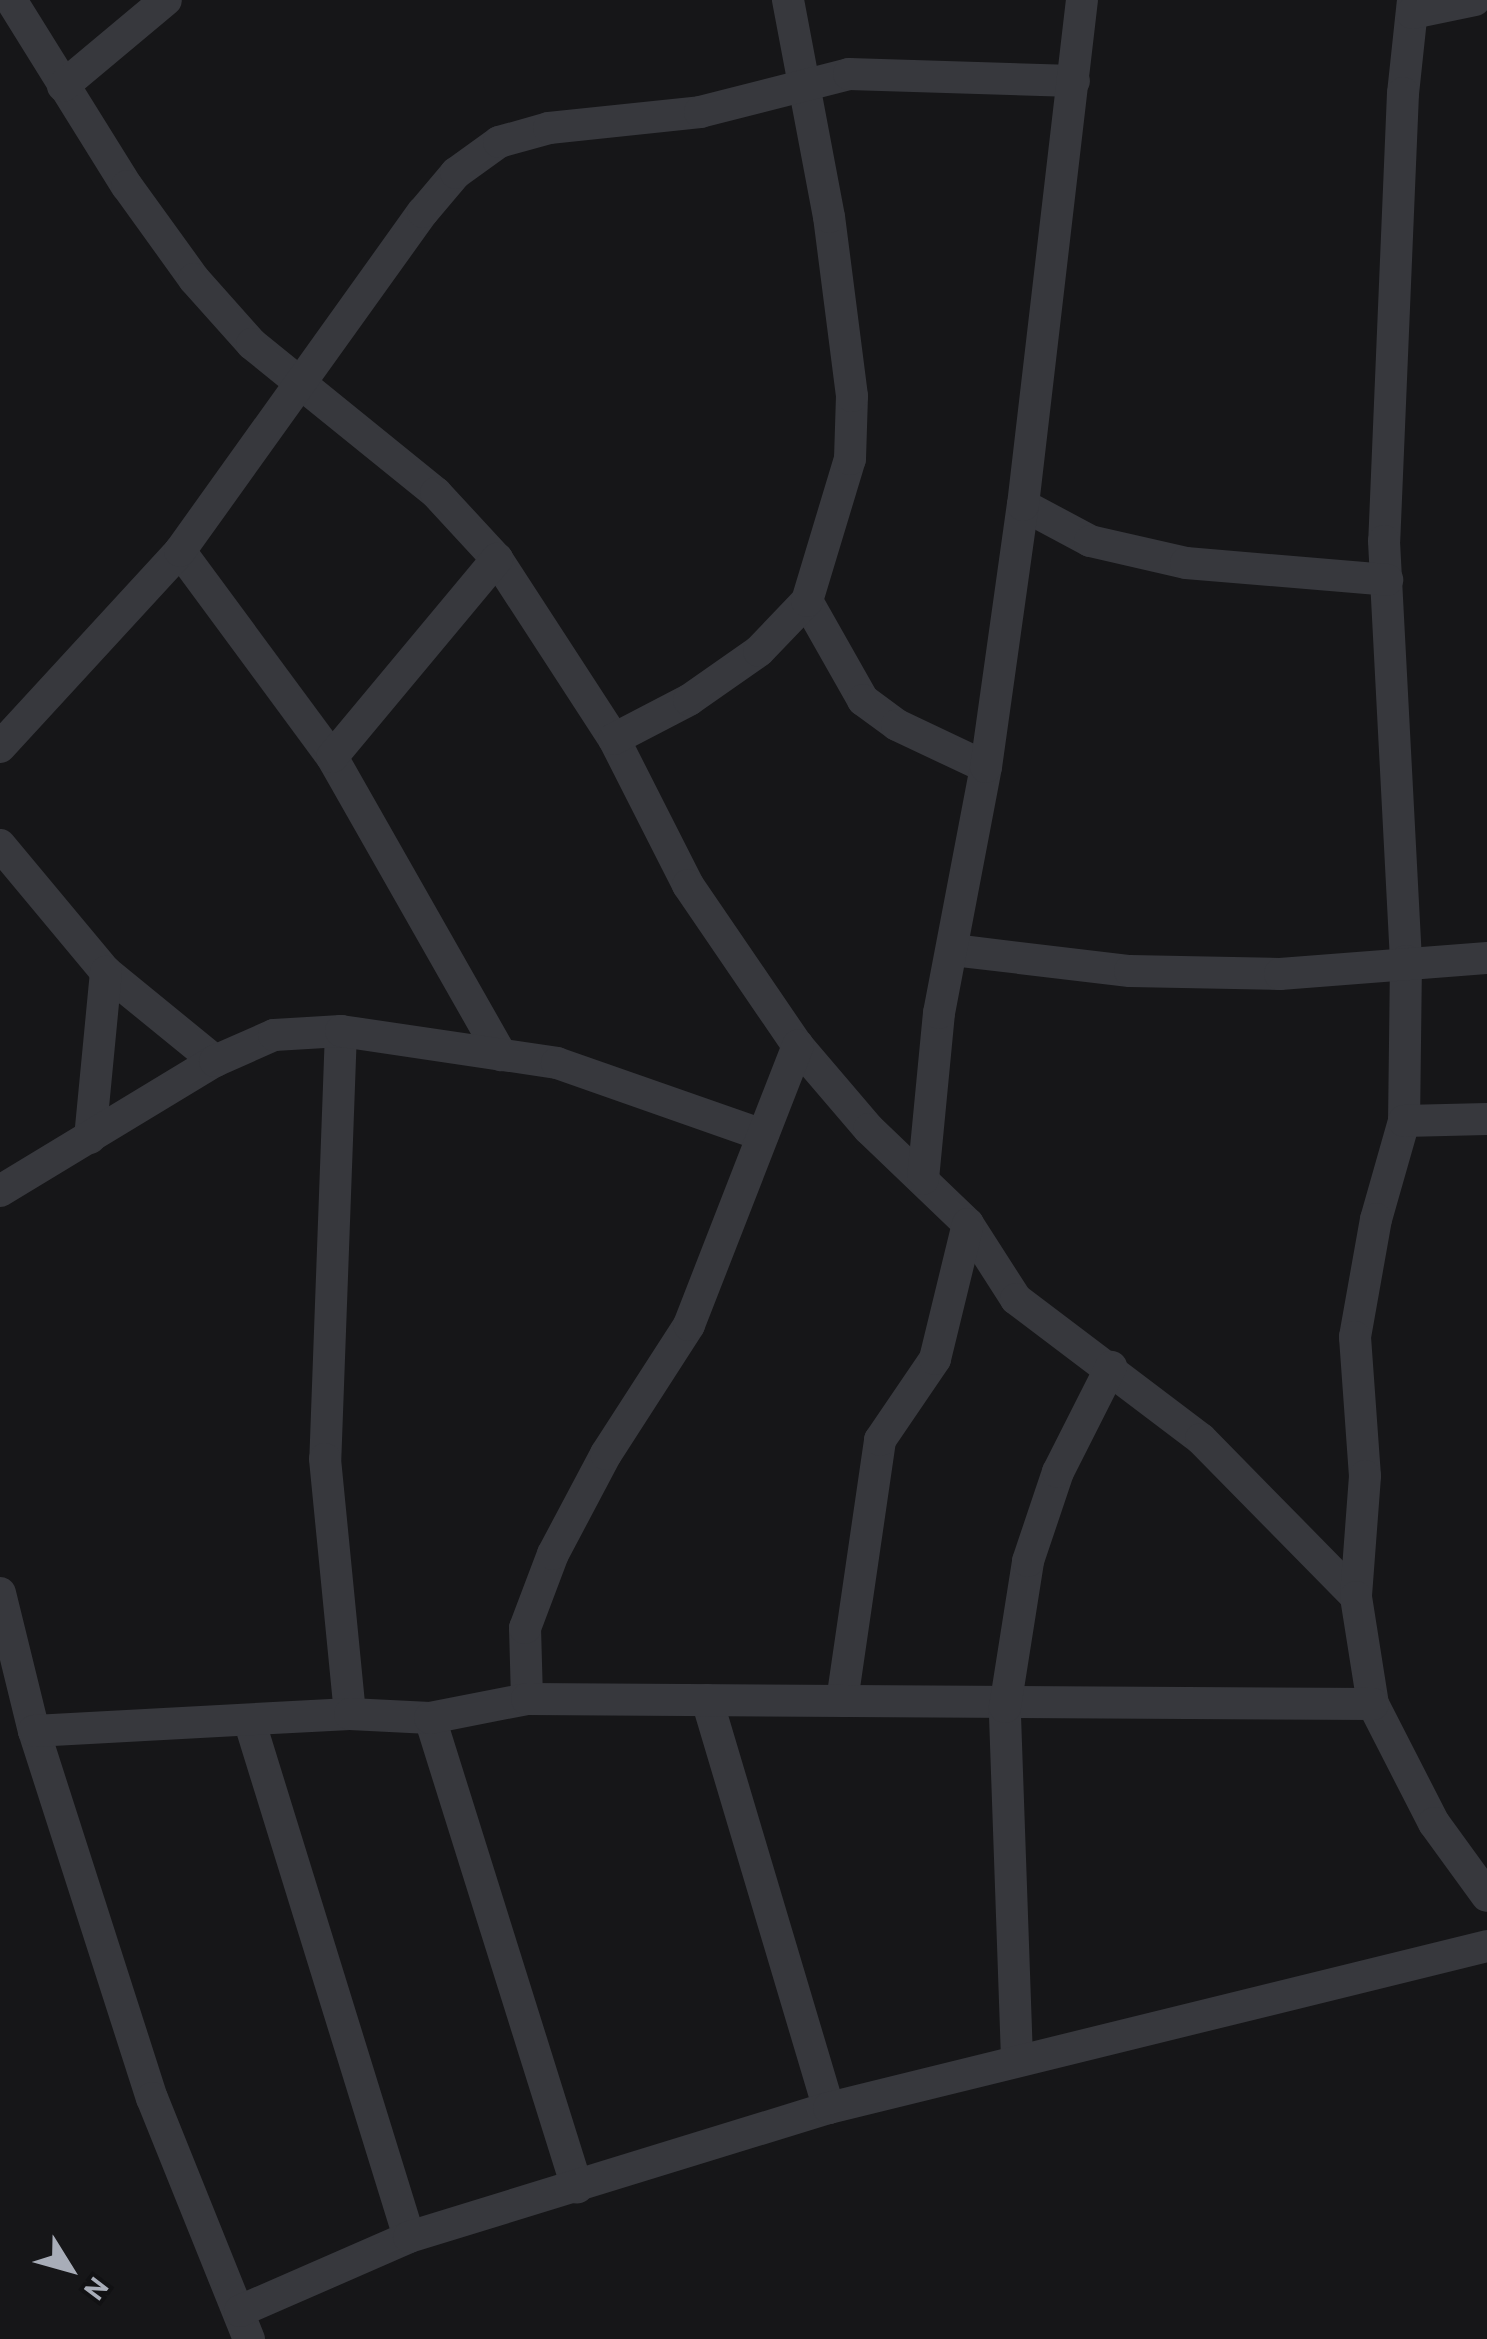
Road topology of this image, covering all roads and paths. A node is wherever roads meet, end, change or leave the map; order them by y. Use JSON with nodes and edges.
{"nodes":[{"id":1,"x":10,"y":0,"type":"edge"},
{"id":2,"x":166,"y":0,"type":"edge"},
{"id":3,"x":788,"y":0,"type":"edge"},
{"id":4,"x":1082,"y":0,"type":"edge"},
{"id":5,"x":1475,"y":0,"type":"edge"},
{"id":6,"x":1413,"y":6,"type":"edge"},
{"id":7,"x":1074,"y":81,"type":"junction"},
{"id":8,"x":804,"y":83,"type":"junction"},
{"id":9,"x":64,"y":86,"type":"junction"},
{"id":10,"x":300,"y":385,"type":"junction"},
{"id":11,"x":1023,"y":505,"type":"junction"},
{"id":12,"x":180,"y":551,"type":"junction"},
{"id":13,"x":497,"y":559,"type":"junction"},
{"id":14,"x":1386,"y":580,"type":"junction"},
{"id":15,"x":807,"y":601,"type":"junction"},
{"id":16,"x":614,"y":739,"type":"junction"},
{"id":17,"x":0,"y":746,"type":"edge"},
{"id":18,"x":332,"y":756,"type":"junction"},
{"id":19,"x":986,"y":766,"type":"junction"},
{"id":20,"x":0,"y":845,"type":"edge"},
{"id":21,"x":953,"y":950,"type":"junction"},
{"id":22,"x":1487,"y":958,"type":"edge"},
{"id":23,"x":1406,"y":961,"type":"junction"},
{"id":24,"x":106,"y":972,"type":"junction"},
{"id":25,"x":341,"y":1031,"type":"junction"},
{"id":26,"x":798,"y":1046,"type":"junction"},
{"id":27,"x":500,"y":1054,"type":"junction"},
{"id":28,"x":214,"y":1061,"type":"junction"},
{"id":29,"x":1487,"y":1119,"type":"edge"},
{"id":30,"x":1404,"y":1120,"type":"junction"},
{"id":31,"x":763,"y":1135,"type":"junction"},
{"id":32,"x":90,"y":1138,"type":"junction"},
{"id":33,"x":924,"y":1180,"type":"junction"},
{"id":34,"x":0,"y":1191,"type":"edge"},
{"id":35,"x":968,"y":1224,"type":"junction"},
{"id":36,"x":1111,"y":1367,"type":"junction"},
{"id":37,"x":0,"y":1593,"type":"edge"},
{"id":38,"x":1356,"y":1597,"type":"junction"},
{"id":39,"x":527,"y":1699,"type":"junction"},
{"id":40,"x":706,"y":1700,"type":"junction"},
{"id":41,"x":842,"y":1701,"type":"junction"},
{"id":42,"x":1373,"y":1704,"type":"junction"},
{"id":43,"x":1005,"y":1706,"type":"junction"},
{"id":44,"x":350,"y":1714,"type":"junction"},
{"id":45,"x":430,"y":1718,"type":"junction"},
{"id":46,"x":250,"y":1724,"type":"junction"},
{"id":47,"x":34,"y":1730,"type":"junction"},
{"id":48,"x":1487,"y":1896,"type":"edge"},
{"id":49,"x":1487,"y":1946,"type":"edge"},
{"id":50,"x":1017,"y":2059,"type":"junction"},
{"id":51,"x":829,"y":2108,"type":"junction"},
{"id":52,"x":576,"y":2188,"type":"junction"},
{"id":53,"x":409,"y":2236,"type":"junction"},
{"id":54,"x":245,"y":2325,"type":"edge"}],
"edges":[{"from":1,"to":9,"type":"street"},
{"from":2,"to":9,"type":"street"},
{"from":3,"to":8,"type":"street"},
{"from":4,"to":7,"type":"street"},
{"from":5,"to":6,"type":"street"},
{"from":6,"to":14,"type":"street"},
{"from":7,"to":8,"type":"street"},
{"from":7,"to":11,"type":"street"},
{"from":8,"to":10,"type":"street"},
{"from":8,"to":15,"type":"street"},
{"from":9,"to":10,"type":"street"},
{"from":10,"to":12,"type":"street"},
{"from":10,"to":13,"type":"street"},
{"from":11,"to":14,"type":"street"},
{"from":11,"to":19,"type":"street"},
{"from":12,"to":17,"type":"street"},
{"from":12,"to":18,"type":"street"},
{"from":13,"to":16,"type":"street"},
{"from":13,"to":18,"type":"street"},
{"from":14,"to":23,"type":"street"},
{"from":15,"to":16,"type":"street"},
{"from":15,"to":19,"type":"street"},
{"from":16,"to":26,"type":"street"},
{"from":18,"to":27,"type":"street"},
{"from":19,"to":21,"type":"street"},
{"from":20,"to":24,"type":"street"},
{"from":21,"to":23,"type":"street"},
{"from":21,"to":33,"type":"street"},
{"from":22,"to":23,"type":"street"},
{"from":23,"to":30,"type":"street"},
{"from":24,"to":28,"type":"street"},
{"from":24,"to":32,"type":"street"},
{"from":25,"to":27,"type":"street"},
{"from":25,"to":28,"type":"street"},
{"from":25,"to":44,"type":"street"},
{"from":26,"to":31,"type":"street"},
{"from":26,"to":33,"type":"street"},
{"from":27,"to":31,"type":"street"},
{"from":28,"to":32,"type":"street"},
{"from":29,"to":30,"type":"street"},
{"from":30,"to":38,"type":"street"},
{"from":31,"to":39,"type":"street"},
{"from":32,"to":34,"type":"street"},
{"from":33,"to":35,"type":"street"},
{"from":35,"to":36,"type":"street"},
{"from":35,"to":41,"type":"street"},
{"from":36,"to":38,"type":"street"},
{"from":36,"to":43,"type":"street"},
{"from":37,"to":47,"type":"street"},
{"from":38,"to":42,"type":"street"},
{"from":39,"to":40,"type":"street"},
{"from":39,"to":45,"type":"street"},
{"from":40,"to":41,"type":"street"},
{"from":40,"to":51,"type":"street"},
{"from":41,"to":43,"type":"street"},
{"from":42,"to":43,"type":"street"},
{"from":42,"to":48,"type":"street"},
{"from":43,"to":50,"type":"street"},
{"from":44,"to":45,"type":"street"},
{"from":44,"to":46,"type":"street"},
{"from":45,"to":52,"type":"street"},
{"from":46,"to":47,"type":"street"},
{"from":46,"to":53,"type":"street"},
{"from":47,"to":54,"type":"street"},
{"from":49,"to":50,"type":"street"},
{"from":50,"to":51,"type":"street"},
{"from":51,"to":52,"type":"street"},
{"from":52,"to":53,"type":"street"},
{"from":53,"to":54,"type":"street"}]}
